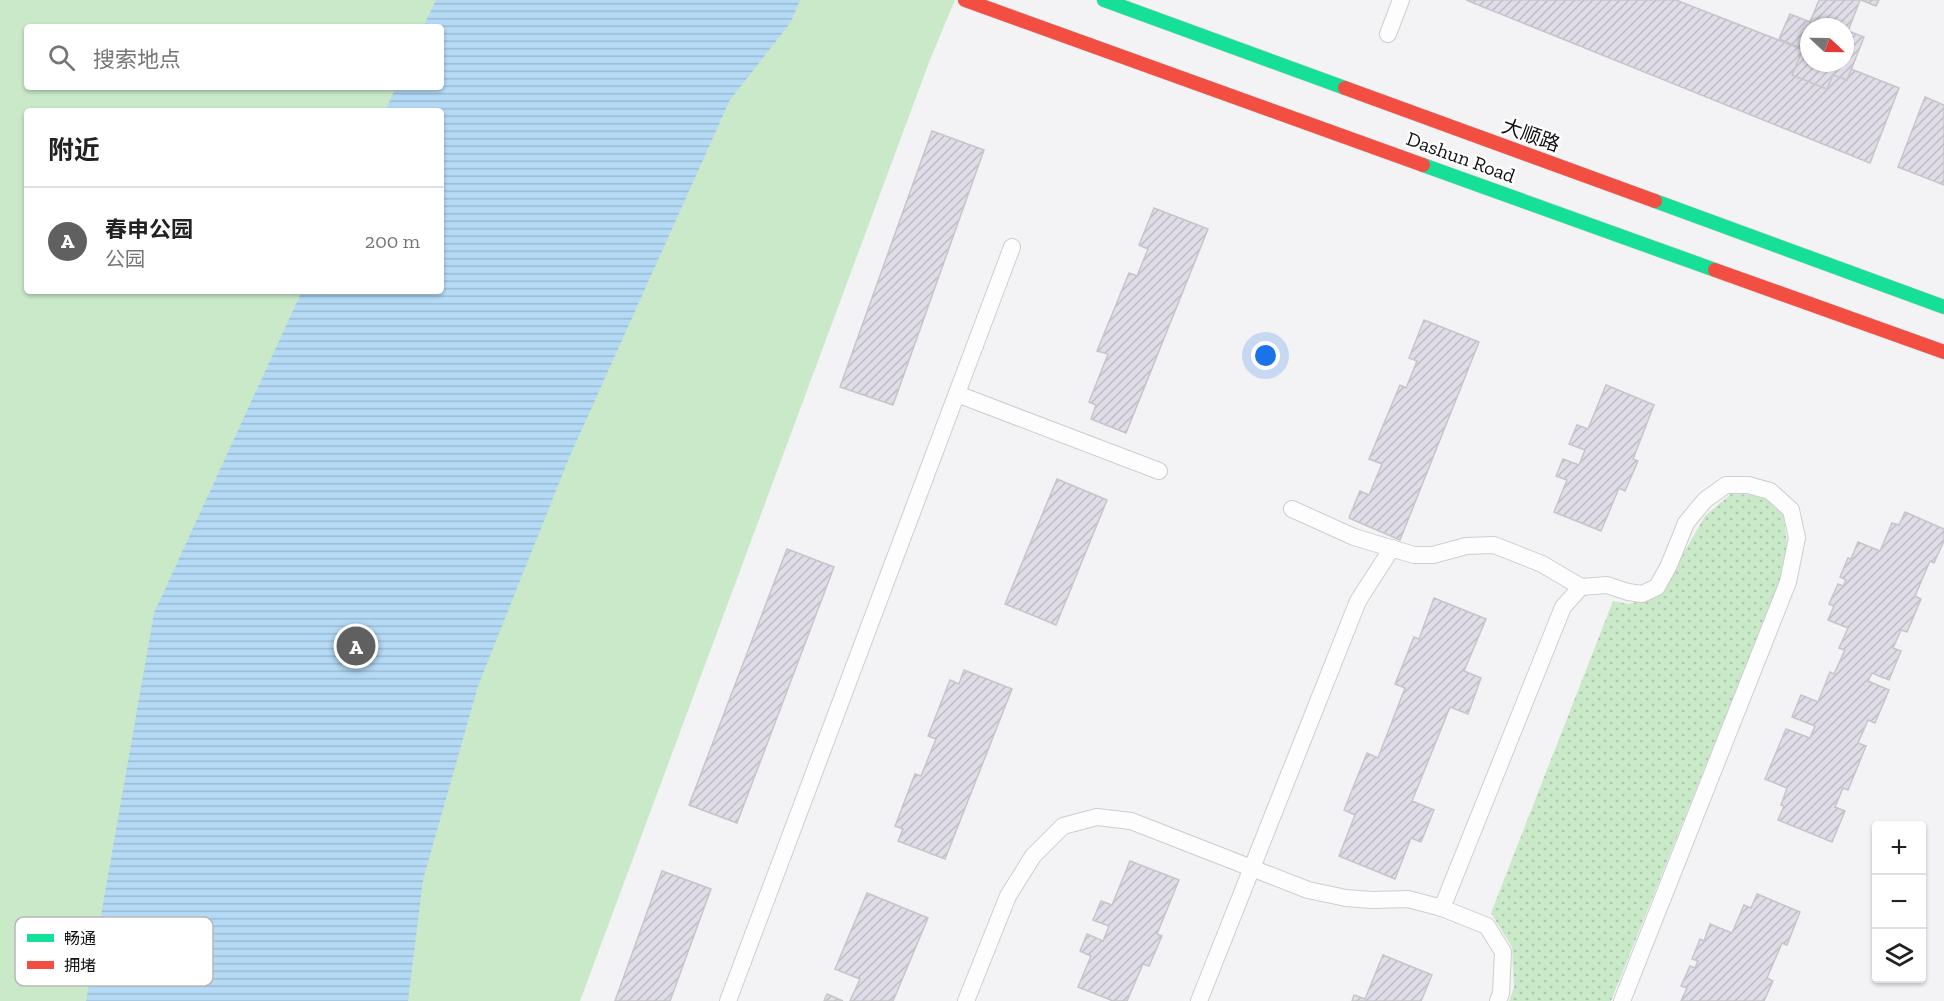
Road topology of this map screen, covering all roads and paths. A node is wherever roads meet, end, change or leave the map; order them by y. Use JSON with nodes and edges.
{"nodes":[{"id":1,"x":965,"y":0,"type":"edge"},
{"id":2,"x":1104,"y":0,"type":"edge"},
{"id":3,"x":1401,"y":0,"type":"edge"},
{"id":4,"x":1388,"y":34,"type":"dead end"},
{"id":5,"x":1012,"y":247,"type":"dead end"},
{"id":6,"x":1944,"y":307,"type":"edge"},
{"id":7,"x":1944,"y":352,"type":"edge"},
{"id":8,"x":957,"y":394,"type":"junction"},
{"id":9,"x":1159,"y":471,"type":"dead end"},
{"id":10,"x":1292,"y":509,"type":"dead end"},
{"id":11,"x":1392,"y":548,"type":"junction"},
{"id":12,"x":1581,"y":587,"type":"junction"},
{"id":13,"x":1252,"y":868,"type":"junction"},
{"id":14,"x":1442,"y":908,"type":"junction"},
{"id":15,"x":728,"y":1001,"type":"edge"},
{"id":16,"x":966,"y":1001,"type":"edge"},
{"id":17,"x":1199,"y":1001,"type":"edge"},
{"id":18,"x":1498,"y":1001,"type":"edge"},
{"id":19,"x":1622,"y":1001,"type":"edge"}],
"edges":[{"from":1,"to":7,"type":"street","name":"Dashun Road"},
{"from":2,"to":6,"type":"street","name":"大顺路"},
{"from":3,"to":4,"type":"lane"},
{"from":5,"to":8,"type":"lane"},
{"from":8,"to":9,"type":"lane"},
{"from":8,"to":15,"type":"lane"},
{"from":10,"to":11,"type":"lane"},
{"from":11,"to":12,"type":"lane"},
{"from":11,"to":13,"type":"lane"},
{"from":12,"to":14,"type":"lane"},
{"from":12,"to":19,"type":"lane"},
{"from":13,"to":14,"type":"lane"},
{"from":13,"to":16,"type":"lane"},
{"from":13,"to":17,"type":"lane"},
{"from":14,"to":18,"type":"lane"}]}
